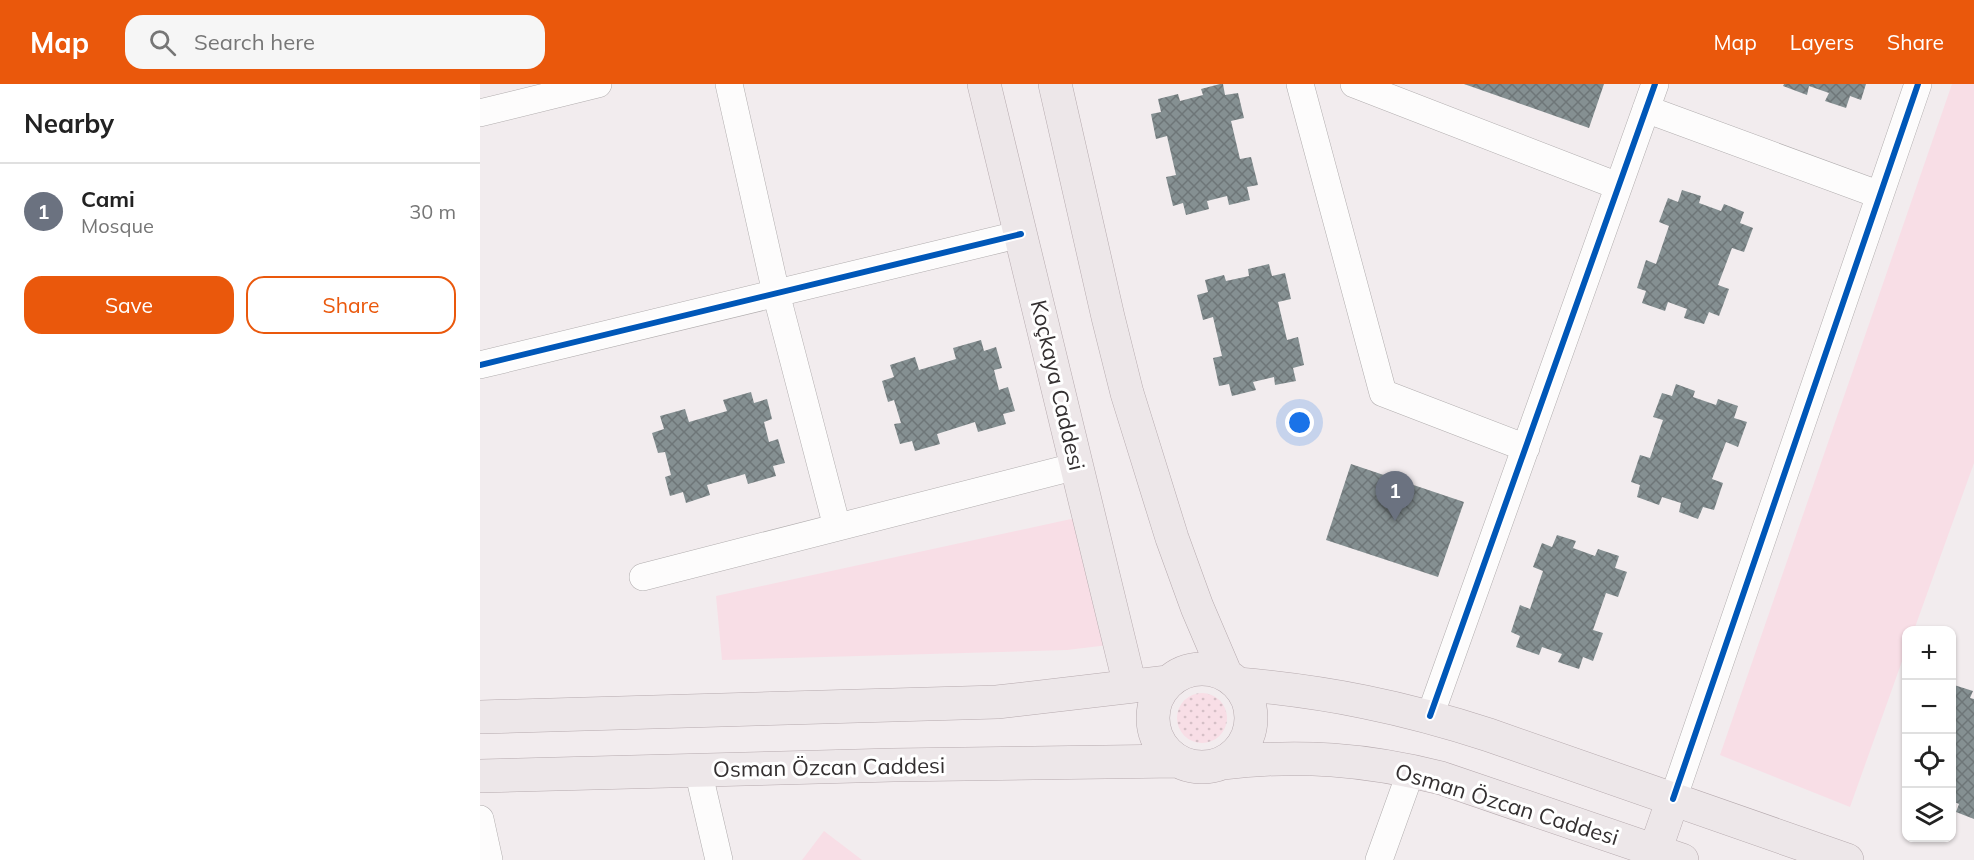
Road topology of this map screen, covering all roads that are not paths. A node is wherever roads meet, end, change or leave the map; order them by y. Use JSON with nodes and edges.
{"nodes":[{"id":1,"x":598,"y":84,"type":"edge"},
{"id":2,"x":729,"y":84,"type":"edge"},
{"id":3,"x":984,"y":84,"type":"edge"},
{"id":4,"x":1055,"y":84,"type":"edge"},
{"id":5,"x":1300,"y":84,"type":"edge"},
{"id":6,"x":1354,"y":84,"type":"edge"},
{"id":7,"x":1918,"y":84,"type":"edge"},
{"id":8,"x":1650,"y":96,"type":"edge"},
{"id":9,"x":480,"y":113,"type":"edge"},
{"id":10,"x":1618,"y":186,"type":"junction"},
{"id":11,"x":1880,"y":195,"type":"junction"},
{"id":12,"x":1021,"y":234,"type":"junction"},
{"id":13,"x":776,"y":293,"type":"junction"},
{"id":14,"x":480,"y":365,"type":"edge"},
{"id":15,"x":1526,"y":448,"type":"junction"},
{"id":16,"x":1077,"y":466,"type":"junction"},
{"id":17,"x":837,"y":527,"type":"junction"},
{"id":18,"x":643,"y":577,"type":"dead end"},
{"id":19,"x":1232,"y":680,"type":"junction"},
{"id":20,"x":1168,"y":682,"type":"junction"},
{"id":21,"x":1130,"y":686,"type":"junction"},
{"id":22,"x":1430,"y":716,"type":"junction"},
{"id":23,"x":480,"y":717,"type":"edge"},
{"id":24,"x":1178,"y":761,"type":"junction"},
{"id":25,"x":1222,"y":763,"type":"junction"},
{"id":26,"x":698,"y":770,"type":"junction"},
{"id":27,"x":1411,"y":771,"type":"junction"},
{"id":28,"x":480,"y":776,"type":"edge"},
{"id":29,"x":1673,"y":799,"type":"junction"},
{"id":30,"x":480,"y":819,"type":"edge"},
{"id":31,"x":1663,"y":857,"type":"edge"},
{"id":32,"x":489,"y":860,"type":"edge"},
{"id":33,"x":719,"y":860,"type":"edge"},
{"id":34,"x":1380,"y":860,"type":"edge"},
{"id":35,"x":1847,"y":860,"type":"edge"}],
"edges":[{"from":1,"to":9,"type":"street"},
{"from":2,"to":13,"type":"street"},
{"from":3,"to":12,"type":"main road","name":"Koçkaya Caddesi"},
{"from":4,"to":19,"type":"main road"},
{"from":5,"to":15,"type":"street"},
{"from":6,"to":10,"type":"street"},
{"from":7,"to":11,"type":"street"},
{"from":8,"to":10,"type":"street"},
{"from":8,"to":11,"type":"street"},
{"from":10,"to":15,"type":"street"},
{"from":11,"to":29,"type":"street"},
{"from":12,"to":13,"type":"street"},
{"from":12,"to":16,"type":"main road","name":"Koçkaya Caddesi"},
{"from":13,"to":14,"type":"street"},
{"from":13,"to":17,"type":"street"},
{"from":15,"to":22,"type":"street"},
{"from":16,"to":17,"type":"street"},
{"from":16,"to":21,"type":"main road","name":"Koçkaya Caddesi"},
{"from":17,"to":18,"type":"street"},
{"from":19,"to":20,"type":"main road"},
{"from":19,"to":22,"type":"main road"},
{"from":19,"to":25,"type":"main road"},
{"from":20,"to":21,"type":"main road"},
{"from":20,"to":24,"type":"main road"},
{"from":21,"to":23,"type":"main road"},
{"from":22,"to":29,"type":"main road"},
{"from":24,"to":25,"type":"main road"},
{"from":24,"to":26,"type":"main road","name":"Osman Özcan Caddesi"},
{"from":25,"to":27,"type":"main road","name":"Osman Özcan Caddesi"},
{"from":26,"to":28,"type":"main road","name":"Osman Özcan Caddesi"},
{"from":26,"to":33,"type":"street"},
{"from":27,"to":31,"type":"main road","name":"Osman Özcan Caddesi"},
{"from":27,"to":34,"type":"street"},
{"from":29,"to":31,"type":"main road"},
{"from":29,"to":35,"type":"main road"},
{"from":30,"to":32,"type":"street"}]}
